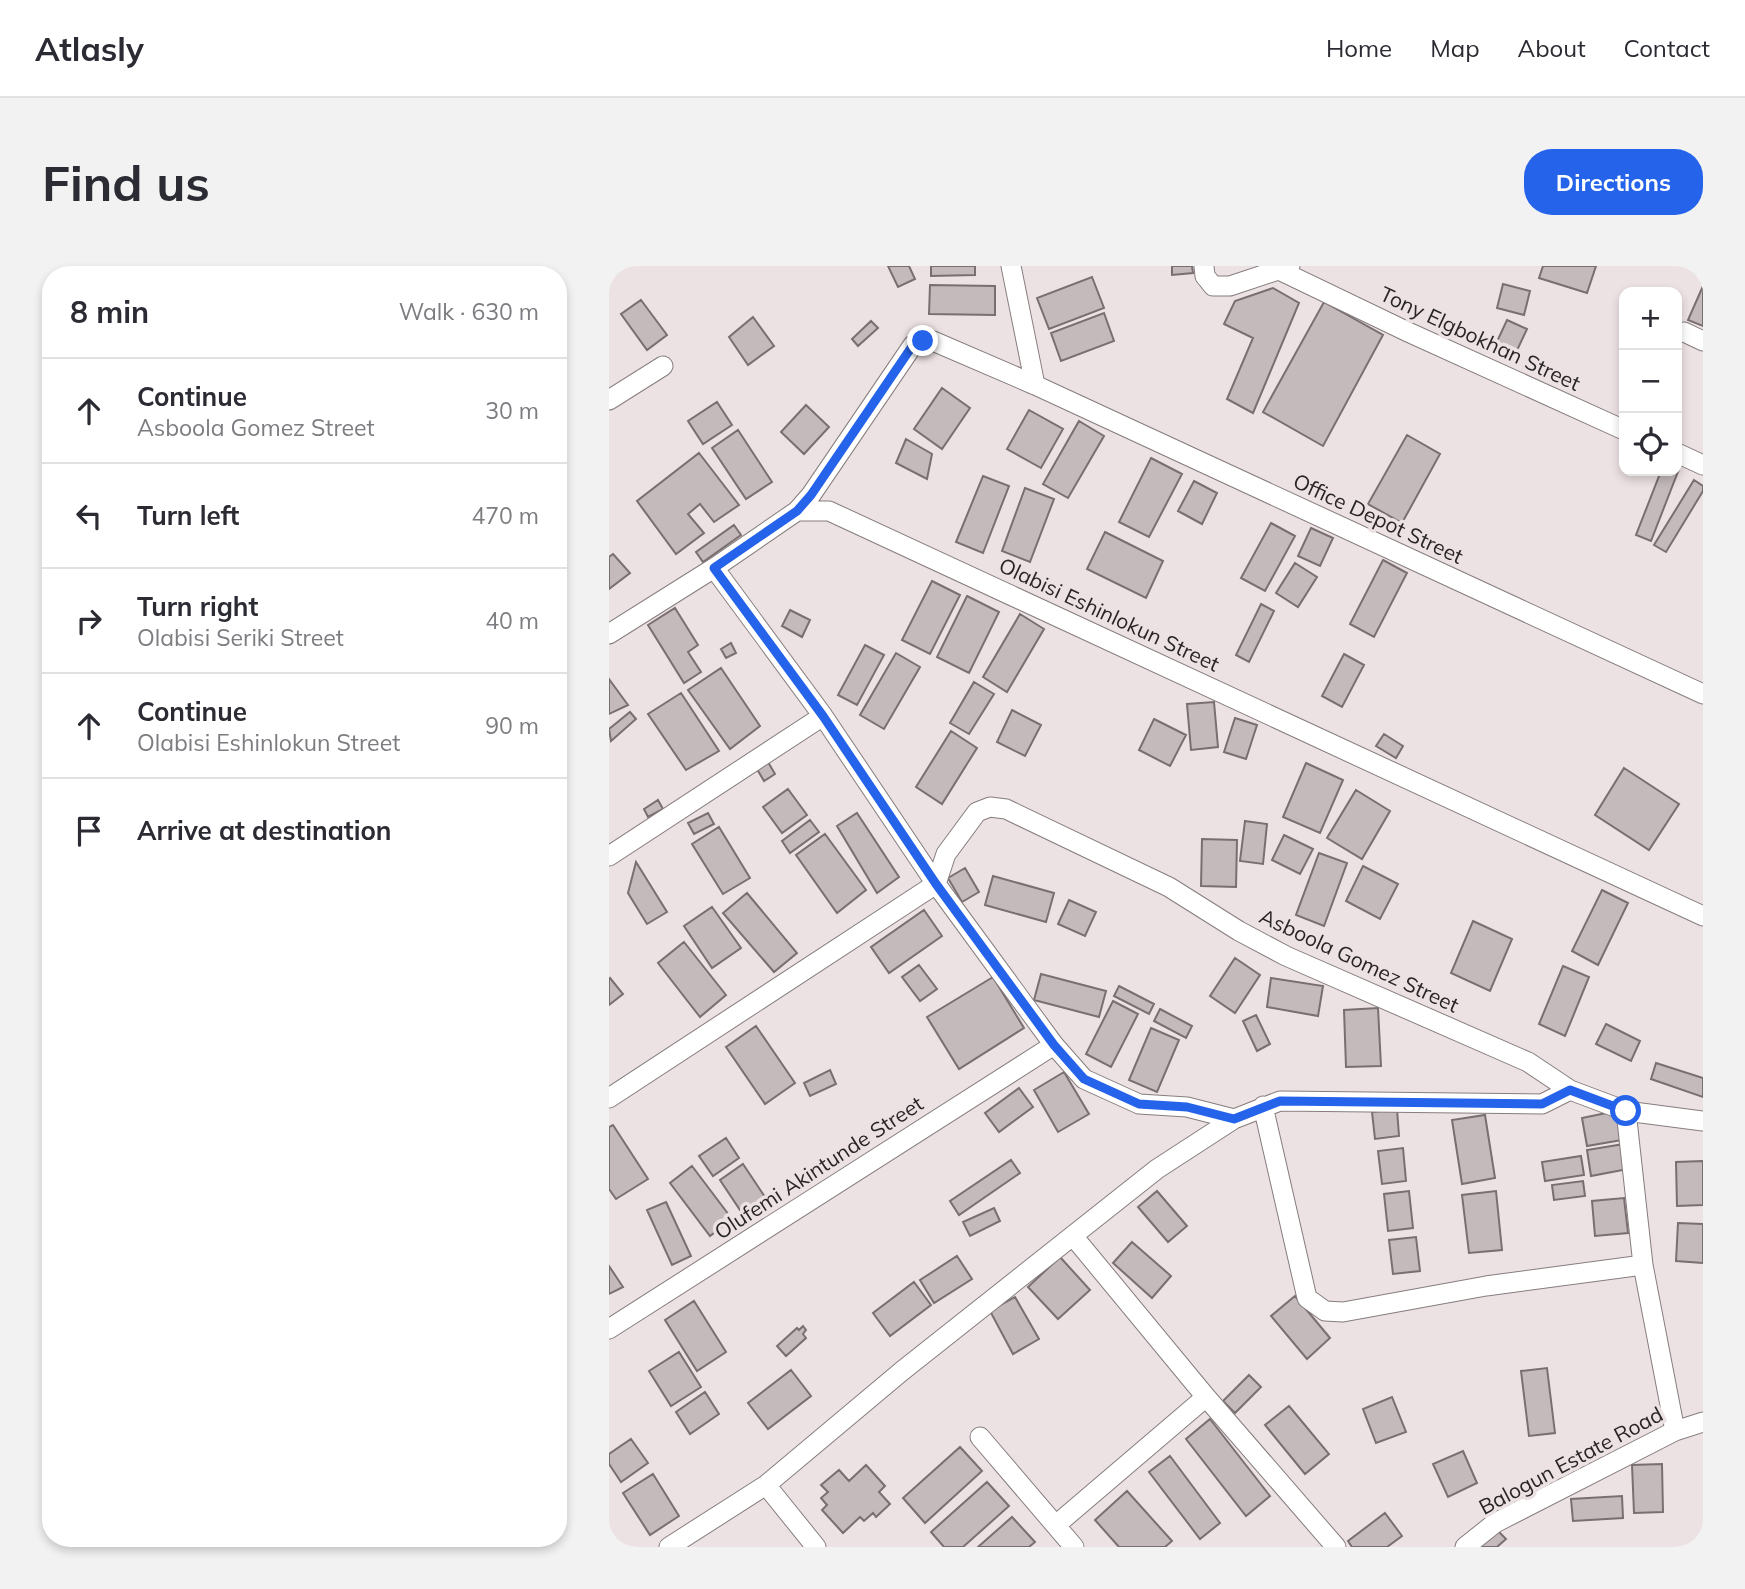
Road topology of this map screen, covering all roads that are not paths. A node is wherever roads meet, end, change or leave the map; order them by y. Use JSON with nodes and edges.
{"nodes":[{"id":1,"x":1011,"y":266,"type":"edge"},
{"id":2,"x":1205,"y":266,"type":"edge"},
{"id":3,"x":1284,"y":268,"type":"edge"},
{"id":4,"x":1683,"y":332,"type":"dead end"},
{"id":5,"x":1703,"y":341,"type":"edge"},
{"id":6,"x":663,"y":366,"type":"dead end"},
{"id":7,"x":1035,"y":385,"type":"junction"},
{"id":8,"x":609,"y":400,"type":"edge"},
{"id":9,"x":1619,"y":428,"type":"edge"},
{"id":10,"x":1682,"y":455,"type":"edge"},
{"id":11,"x":1703,"y":465,"type":"edge"},
{"id":12,"x":797,"y":511,"type":"junction"},
{"id":13,"x":714,"y":568,"type":"junction"},
{"id":14,"x":609,"y":634,"type":"edge"},
{"id":15,"x":1703,"y":694,"type":"edge"},
{"id":16,"x":823,"y":716,"type":"junction"},
{"id":17,"x":609,"y":856,"type":"edge"},
{"id":18,"x":936,"y":884,"type":"junction"},
{"id":19,"x":1703,"y":916,"type":"edge"},
{"id":20,"x":1054,"y":1045,"type":"junction"},
{"id":21,"x":1570,"y":1090,"type":"junction"},
{"id":22,"x":609,"y":1098,"type":"edge"},
{"id":23,"x":1262,"y":1106,"type":"junction"},
{"id":24,"x":1626,"y":1111,"type":"junction"},
{"id":25,"x":1234,"y":1119,"type":"junction"},
{"id":26,"x":1703,"y":1121,"type":"edge"},
{"id":27,"x":1073,"y":1236,"type":"junction"},
{"id":28,"x":1643,"y":1265,"type":"junction"},
{"id":29,"x":609,"y":1329,"type":"edge"},
{"id":30,"x":1206,"y":1397,"type":"junction"},
{"id":31,"x":1703,"y":1422,"type":"edge"},
{"id":32,"x":1675,"y":1431,"type":"junction"},
{"id":33,"x":980,"y":1437,"type":"dead end"},
{"id":34,"x":767,"y":1485,"type":"junction"},
{"id":35,"x":1056,"y":1525,"type":"junction"},
{"id":36,"x":669,"y":1547,"type":"edge"},
{"id":37,"x":816,"y":1547,"type":"edge"},
{"id":38,"x":1074,"y":1547,"type":"edge"},
{"id":39,"x":1336,"y":1547,"type":"edge"},
{"id":40,"x":1465,"y":1547,"type":"edge"}],
"edges":[{"from":1,"to":7,"type":"street"},
{"from":2,"to":3,"type":"street"},
{"from":3,"to":9,"type":"street","name":"Tony Elgbokhan Street"},
{"from":4,"to":5,"type":"street"},
{"from":6,"to":8,"type":"street"},
{"from":7,"to":12,"type":"street"},
{"from":7,"to":15,"type":"street","name":"Office Depot Street"},
{"from":10,"to":11,"type":"street"},
{"from":12,"to":13,"type":"street"},
{"from":12,"to":19,"type":"street","name":"Olabisi Eshinlokun Street"},
{"from":13,"to":14,"type":"street"},
{"from":13,"to":16,"type":"street"},
{"from":16,"to":17,"type":"street"},
{"from":16,"to":18,"type":"street"},
{"from":18,"to":20,"type":"street"},
{"from":18,"to":21,"type":"street","name":"Asboola Gomez Street"},
{"from":18,"to":22,"type":"street"},
{"from":20,"to":25,"type":"street"},
{"from":20,"to":29,"type":"street","name":"Olufemi Akintunde Street"},
{"from":21,"to":23,"type":"street"},
{"from":21,"to":24,"type":"street","name":"Asboola Gomez Street"},
{"from":23,"to":25,"type":"street"},
{"from":23,"to":28,"type":"street"},
{"from":24,"to":26,"type":"street","name":"Asboola Gomez Street"},
{"from":24,"to":28,"type":"street"},
{"from":25,"to":27,"type":"street"},
{"from":27,"to":30,"type":"street"},
{"from":27,"to":34,"type":"street"},
{"from":28,"to":32,"type":"street"},
{"from":30,"to":35,"type":"street"},
{"from":30,"to":39,"type":"street"},
{"from":31,"to":32,"type":"street","name":"Balogun Estate Road"},
{"from":32,"to":40,"type":"street","name":"Balogun Estate Road"},
{"from":33,"to":35,"type":"street"},
{"from":34,"to":36,"type":"street"},
{"from":34,"to":37,"type":"street"},
{"from":35,"to":38,"type":"street"}]}
